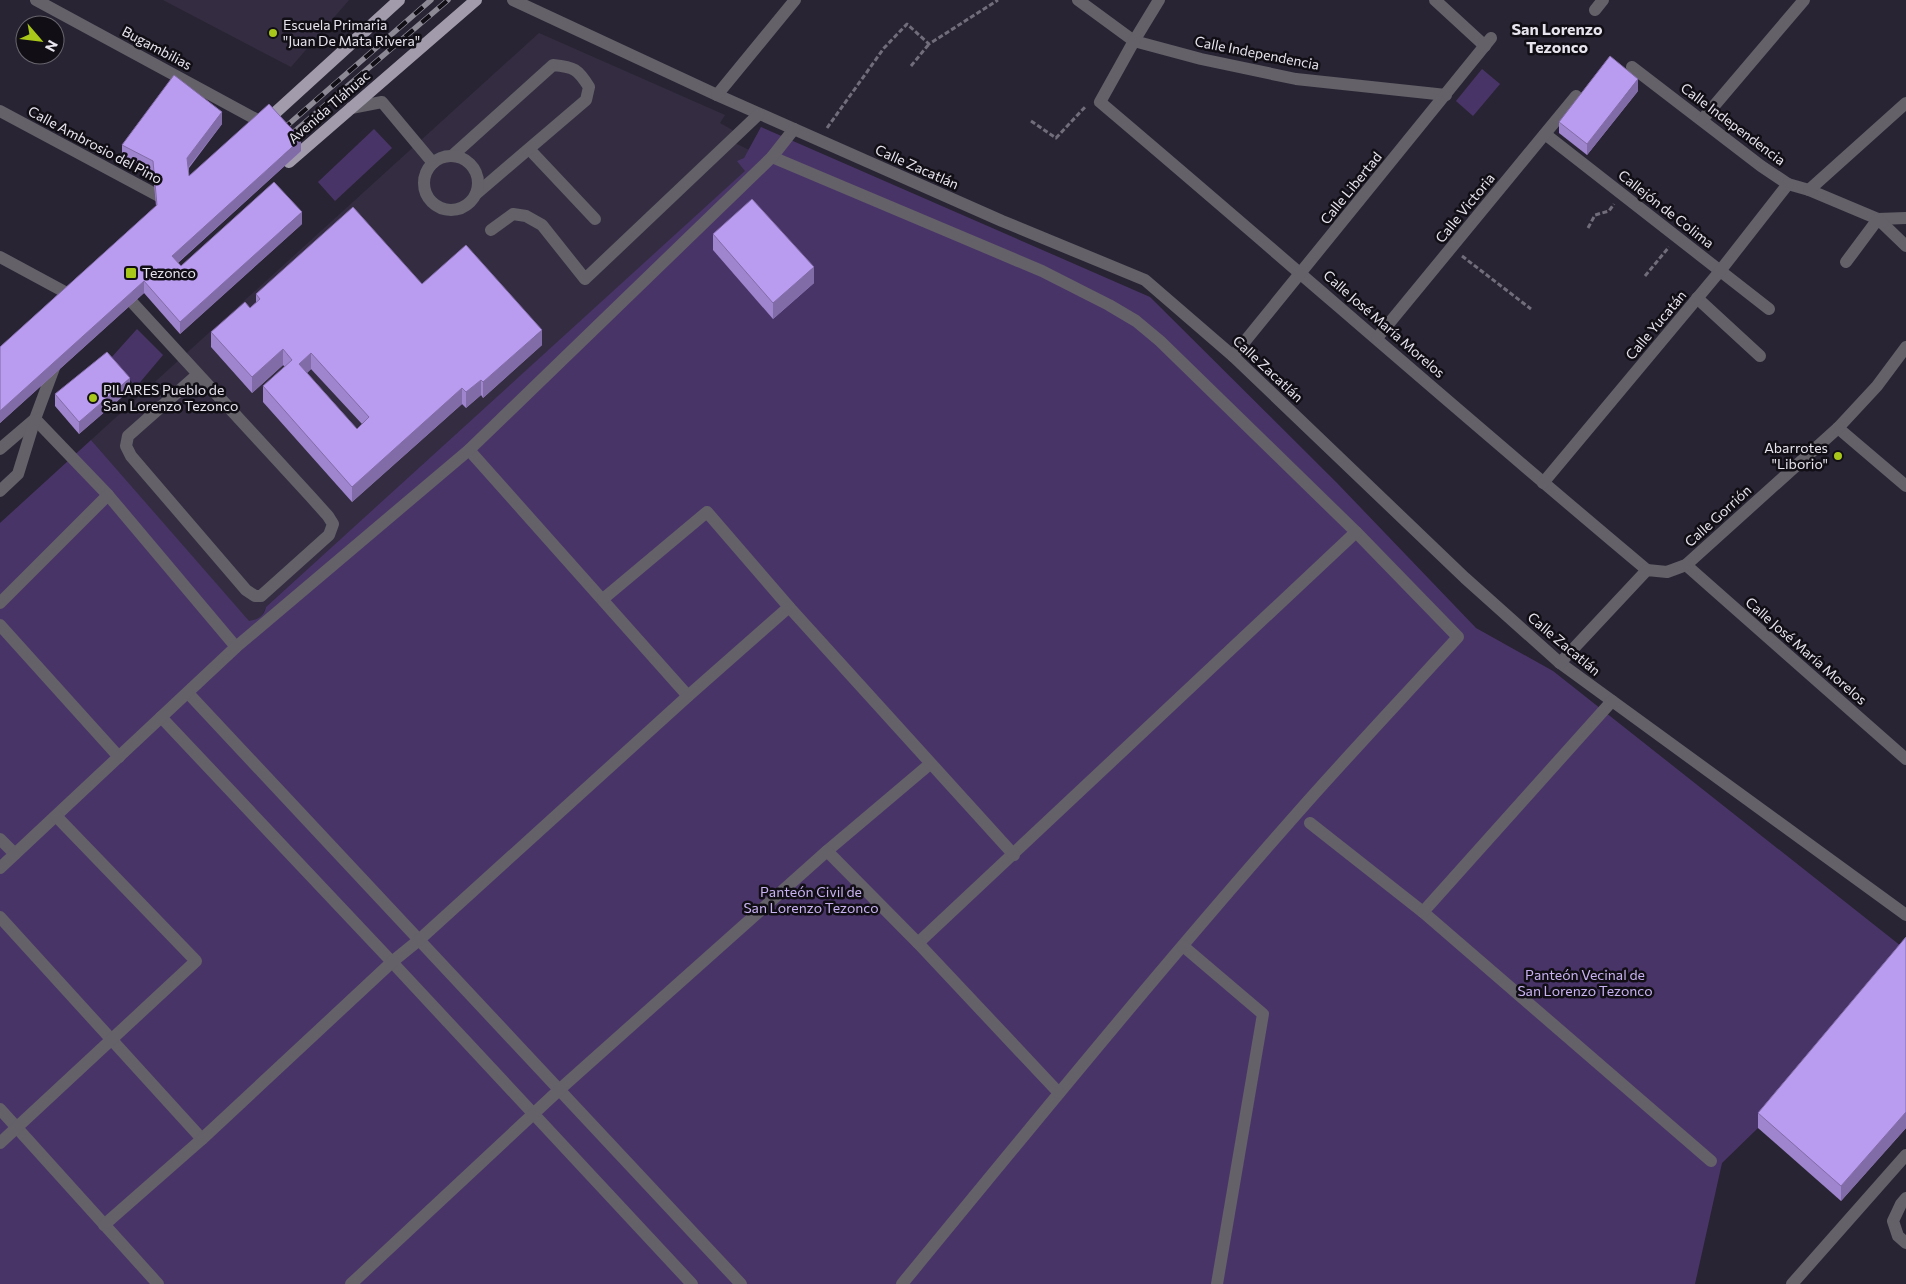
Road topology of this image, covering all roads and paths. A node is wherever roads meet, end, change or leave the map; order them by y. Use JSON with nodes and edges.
{"nodes":[{"id":1,"x":36,"y":0,"type":"edge"},
{"id":2,"x":399,"y":0,"type":"edge"},
{"id":3,"x":476,"y":0,"type":"edge"},
{"id":4,"x":513,"y":0,"type":"edge"},
{"id":5,"x":795,"y":0,"type":"edge"},
{"id":6,"x":998,"y":0,"type":"edge"},
{"id":7,"x":1078,"y":0,"type":"edge"},
{"id":8,"x":1159,"y":0,"type":"edge"},
{"id":9,"x":1435,"y":0,"type":"edge"},
{"id":10,"x":1804,"y":0,"type":"edge"},
{"id":11,"x":1134,"y":41,"type":"junction"},
{"id":12,"x":929,"y":44,"type":"junction"},
{"id":13,"x":911,"y":66,"type":"dead end"},
{"id":14,"x":1632,"y":67,"type":"dead end"},
{"id":15,"x":717,"y":95,"type":"junction"},
{"id":16,"x":1446,"y":95,"type":"junction"},
{"id":17,"x":1576,"y":96,"type":"edge"},
{"id":18,"x":1100,"y":102,"type":"junction"},
{"id":19,"x":1906,"y":103,"type":"edge"},
{"id":20,"x":351,"y":108,"type":"junction"},
{"id":21,"x":0,"y":111,"type":"edge"},
{"id":22,"x":759,"y":114,"type":"junction"},
{"id":23,"x":1702,"y":120,"type":"junction"},
{"id":24,"x":1031,"y":121,"type":"dead end"},
{"id":25,"x":260,"y":126,"type":"joint"},
{"id":26,"x":794,"y":129,"type":"junction"},
{"id":27,"x":1545,"y":134,"type":"junction"},
{"id":28,"x":819,"y":140,"type":"junction"},
{"id":29,"x":530,"y":150,"type":"junction"},
{"id":30,"x":452,"y":156,"type":"junction"},
{"id":31,"x":772,"y":157,"type":"junction"},
{"id":32,"x":433,"y":163,"type":"junction"},
{"id":33,"x":278,"y":172,"type":"edge"},
{"id":34,"x":1788,"y":184,"type":"junction"},
{"id":35,"x":1809,"y":190,"type":"junction"},
{"id":36,"x":476,"y":194,"type":"junction"},
{"id":37,"x":1622,"y":194,"type":"junction"},
{"id":38,"x":176,"y":206,"type":"edge"},
{"id":39,"x":1906,"y":218,"type":"edge"},
{"id":40,"x":595,"y":219,"type":"dead end"},
{"id":41,"x":1878,"y":220,"type":"junction"},
{"id":42,"x":1588,"y":228,"type":"dead end"},
{"id":43,"x":492,"y":230,"type":"dead end"},
{"id":44,"x":1677,"y":237,"type":"junction"},
{"id":45,"x":1906,"y":246,"type":"edge"},
{"id":46,"x":1451,"y":248,"type":"junction"},
{"id":47,"x":0,"y":257,"type":"edge"},
{"id":48,"x":1846,"y":262,"type":"dead end"},
{"id":49,"x":1720,"y":271,"type":"junction"},
{"id":50,"x":1302,"y":273,"type":"junction"},
{"id":51,"x":1645,"y":276,"type":"dead end"},
{"id":52,"x":76,"y":298,"type":"edge"},
{"id":53,"x":1698,"y":298,"type":"junction"},
{"id":54,"x":130,"y":299,"type":"edge"},
{"id":55,"x":1531,"y":309,"type":"dead end"},
{"id":56,"x":1769,"y":309,"type":"dead end"},
{"id":57,"x":1377,"y":338,"type":"junction"},
{"id":58,"x":1906,"y":346,"type":"edge"},
{"id":59,"x":1233,"y":356,"type":"junction"},
{"id":60,"x":1760,"y":356,"type":"dead end"},
{"id":61,"x":58,"y":365,"type":"joint"},
{"id":62,"x":197,"y":374,"type":"junction"},
{"id":63,"x":34,"y":386,"type":"edge"},
{"id":64,"x":35,"y":419,"type":"junction"},
{"id":65,"x":1838,"y":428,"type":"junction"},
{"id":66,"x":0,"y":449,"type":"edge"},
{"id":67,"x":469,"y":450,"type":"junction"},
{"id":68,"x":1543,"y":483,"type":"junction"},
{"id":69,"x":1906,"y":486,"type":"edge"},
{"id":70,"x":0,"y":491,"type":"edge"},
{"id":71,"x":108,"y":495,"type":"junction"},
{"id":72,"x":1356,"y":532,"type":"junction"},
{"id":73,"x":1686,"y":565,"type":"junction"},
{"id":74,"x":1647,"y":570,"type":"junction"},
{"id":75,"x":603,"y":600,"type":"junction"},
{"id":76,"x":0,"y":603,"type":"edge"},
{"id":77,"x":789,"y":607,"type":"junction"},
{"id":78,"x":0,"y":625,"type":"edge"},
{"id":79,"x":236,"y":647,"type":"junction"},
{"id":80,"x":1560,"y":662,"type":"junction"},
{"id":81,"x":188,"y":693,"type":"junction"},
{"id":82,"x":688,"y":696,"type":"junction"},
{"id":83,"x":1612,"y":701,"type":"junction"},
{"id":84,"x":161,"y":717,"type":"junction"},
{"id":85,"x":119,"y":757,"type":"junction"},
{"id":86,"x":1906,"y":759,"type":"edge"},
{"id":87,"x":930,"y":764,"type":"junction"},
{"id":88,"x":56,"y":816,"type":"junction"},
{"id":89,"x":1310,"y":823,"type":"dead end"},
{"id":90,"x":0,"y":839,"type":"edge"},
{"id":91,"x":827,"y":851,"type":"junction"},
{"id":92,"x":15,"y":854,"type":"junction"},
{"id":93,"x":1014,"y":855,"type":"junction"},
{"id":94,"x":0,"y":868,"type":"edge"},
{"id":95,"x":1903,"y":909,"type":"edge"},
{"id":96,"x":1423,"y":912,"type":"junction"},
{"id":97,"x":0,"y":918,"type":"edge"},
{"id":98,"x":419,"y":940,"type":"junction"},
{"id":99,"x":918,"y":943,"type":"junction"},
{"id":100,"x":1183,"y":946,"type":"junction"},
{"id":101,"x":392,"y":962,"type":"junction"},
{"id":102,"x":112,"y":1041,"type":"junction"},
{"id":103,"x":559,"y":1090,"type":"junction"},
{"id":104,"x":1059,"y":1093,"type":"junction"},
{"id":105,"x":0,"y":1109,"type":"edge"},
{"id":106,"x":534,"y":1116,"type":"junction"},
{"id":107,"x":17,"y":1127,"type":"junction"},
{"id":108,"x":202,"y":1139,"type":"junction"},
{"id":109,"x":0,"y":1143,"type":"edge"},
{"id":110,"x":1906,"y":1155,"type":"edge"},
{"id":111,"x":1711,"y":1161,"type":"dead end"},
{"id":112,"x":1906,"y":1198,"type":"edge"},
{"id":113,"x":104,"y":1225,"type":"junction"},
{"id":114,"x":1906,"y":1243,"type":"edge"},
{"id":115,"x":158,"y":1284,"type":"edge"},
{"id":116,"x":350,"y":1284,"type":"edge"},
{"id":117,"x":692,"y":1284,"type":"edge"},
{"id":118,"x":741,"y":1284,"type":"edge"},
{"id":119,"x":902,"y":1284,"type":"edge"},
{"id":120,"x":1217,"y":1284,"type":"edge"},
{"id":121,"x":1792,"y":1284,"type":"edge"}],
"edges":[{"from":1,"to":25,"type":"street","name":"Bugambilias"},
{"from":2,"to":25,"type":"main road"},
{"from":3,"to":20,"type":"main road","name":"Avenida Tláhuac"},
{"from":4,"to":15,"type":"street","name":"Calle Zacatlán"},
{"from":5,"to":15,"type":"street"},
{"from":6,"to":12,"type":"path"},
{"from":7,"to":11,"type":"street","name":"Calle Independencia"},
{"from":8,"to":11,"type":"street"},
{"from":9,"to":16,"type":"street","name":"Calle Libertad"},
{"from":10,"to":23,"type":"street"},
{"from":11,"to":16,"type":"street","name":"Calle Independencia"},
{"from":11,"to":18,"type":"street"},
{"from":12,"to":13,"type":"path"},
{"from":12,"to":28,"type":"path"},
{"from":14,"to":23,"type":"street","name":"Calle Independencia"},
{"from":15,"to":22,"type":"street","name":"Calle Zacatlán"},
{"from":16,"to":50,"type":"street","name":"Calle Libertad"},
{"from":17,"to":27,"type":"street","name":"Calle Victoria"},
{"from":18,"to":24,"type":"path"},
{"from":18,"to":50,"type":"street","name":"Calle José María Morelos"},
{"from":19,"to":35,"type":"street"},
{"from":20,"to":32,"type":"street"},
{"from":20,"to":33,"type":"main road","name":"Avenida Tláhuac"},
{"from":21,"to":38,"type":"street","name":"Calle Ambrosio del Pino"},
{"from":22,"to":26,"type":"street","name":"Calle Zacatlán"},
{"from":22,"to":43,"type":"street"},
{"from":23,"to":34,"type":"street","name":"Calle Independencia"},
{"from":26,"to":28,"type":"street","name":"Calle Zacatlán"},
{"from":26,"to":31,"type":"street"},
{"from":27,"to":37,"type":"street","name":"Callejón de Colima"},
{"from":27,"to":46,"type":"street","name":"Calle Victoria"},
{"from":28,"to":59,"type":"street","name":"Calle Zacatlán"},
{"from":29,"to":30,"type":"street"},
{"from":29,"to":36,"type":"street"},
{"from":29,"to":40,"type":"street"},
{"from":30,"to":32,"type":"street"},
{"from":30,"to":36,"type":"street"},
{"from":31,"to":67,"type":"street"},
{"from":31,"to":72,"type":"street"},
{"from":32,"to":36,"type":"street"},
{"from":34,"to":35,"type":"street","name":"Calle Independencia"},
{"from":34,"to":49,"type":"street","name":"Calle Yucatán"},
{"from":35,"to":41,"type":"street","name":"Calle Independencia"},
{"from":37,"to":42,"type":"path"},
{"from":37,"to":44,"type":"street","name":"Callejón de Colima"},
{"from":39,"to":41,"type":"street","name":"Calle Independencia"},
{"from":41,"to":45,"type":"street"},
{"from":41,"to":48,"type":"street"},
{"from":44,"to":49,"type":"street","name":"Callejón de Colima"},
{"from":44,"to":51,"type":"path"},
{"from":46,"to":55,"type":"path"},
{"from":46,"to":57,"type":"street","name":"Calle Victoria"},
{"from":47,"to":52,"type":"street"},
{"from":49,"to":53,"type":"street","name":"Calle Yucatán"},
{"from":49,"to":56,"type":"street","name":"Callejón de Colima"},
{"from":50,"to":57,"type":"street","name":"Calle José María Morelos"},
{"from":50,"to":59,"type":"street","name":"Calle Libertad"},
{"from":53,"to":60,"type":"street"},
{"from":53,"to":68,"type":"street","name":"Calle Yucatán"},
{"from":54,"to":62,"type":"street"},
{"from":57,"to":68,"type":"street","name":"Calle José María Morelos"},
{"from":58,"to":65,"type":"street","name":"Calle Gorrión"},
{"from":59,"to":80,"type":"street","name":"Calle Zacatlán"},
{"from":61,"to":63,"type":"main road"},
{"from":61,"to":64,"type":"street"},
{"from":62,"to":62,"type":"street"},
{"from":64,"to":66,"type":"street"},
{"from":64,"to":70,"type":"street"},
{"from":64,"to":71,"type":"street"},
{"from":65,"to":69,"type":"street"},
{"from":65,"to":73,"type":"street","name":"Calle Gorrión"},
{"from":67,"to":75,"type":"street"},
{"from":67,"to":79,"type":"street"},
{"from":68,"to":74,"type":"street","name":"Calle José María Morelos"},
{"from":71,"to":76,"type":"street"},
{"from":71,"to":79,"type":"street"},
{"from":72,"to":93,"type":"street"},
{"from":72,"to":100,"type":"street"},
{"from":73,"to":74,"type":"street","name":"Calle Gorrión"},
{"from":73,"to":86,"type":"street","name":"Calle José María Morelos"},
{"from":74,"to":80,"type":"street"},
{"from":75,"to":77,"type":"street"},
{"from":75,"to":82,"type":"street"},
{"from":77,"to":82,"type":"street"},
{"from":77,"to":87,"type":"street"},
{"from":78,"to":85,"type":"street"},
{"from":79,"to":81,"type":"street"},
{"from":80,"to":83,"type":"street","name":"Calle Zacatlán"},
{"from":81,"to":84,"type":"street"},
{"from":81,"to":98,"type":"street"},
{"from":82,"to":98,"type":"street"},
{"from":83,"to":95,"type":"street","name":"Calle Zacatlán"},
{"from":83,"to":96,"type":"street"},
{"from":84,"to":85,"type":"street"},
{"from":84,"to":101,"type":"street"},
{"from":85,"to":88,"type":"street"},
{"from":87,"to":91,"type":"street"},
{"from":87,"to":93,"type":"street"},
{"from":88,"to":92,"type":"street"},
{"from":88,"to":102,"type":"street"},
{"from":89,"to":96,"type":"street"},
{"from":90,"to":92,"type":"street"},
{"from":91,"to":99,"type":"street"},
{"from":91,"to":103,"type":"street"},
{"from":92,"to":94,"type":"street"},
{"from":93,"to":99,"type":"street"},
{"from":96,"to":111,"type":"street"},
{"from":97,"to":102,"type":"street"},
{"from":98,"to":101,"type":"street"},
{"from":98,"to":103,"type":"street"},
{"from":99,"to":104,"type":"street"},
{"from":100,"to":104,"type":"street"},
{"from":100,"to":120,"type":"street"},
{"from":101,"to":106,"type":"street"},
{"from":101,"to":108,"type":"street"},
{"from":102,"to":107,"type":"street"},
{"from":102,"to":108,"type":"street"},
{"from":103,"to":106,"type":"street"},
{"from":103,"to":118,"type":"street"},
{"from":104,"to":119,"type":"street"},
{"from":105,"to":107,"type":"street"},
{"from":106,"to":116,"type":"street"},
{"from":106,"to":117,"type":"street"},
{"from":107,"to":109,"type":"street"},
{"from":107,"to":113,"type":"street"},
{"from":108,"to":113,"type":"street"},
{"from":110,"to":121,"type":"street"},
{"from":112,"to":114,"type":"street"},
{"from":113,"to":115,"type":"street"}]}
